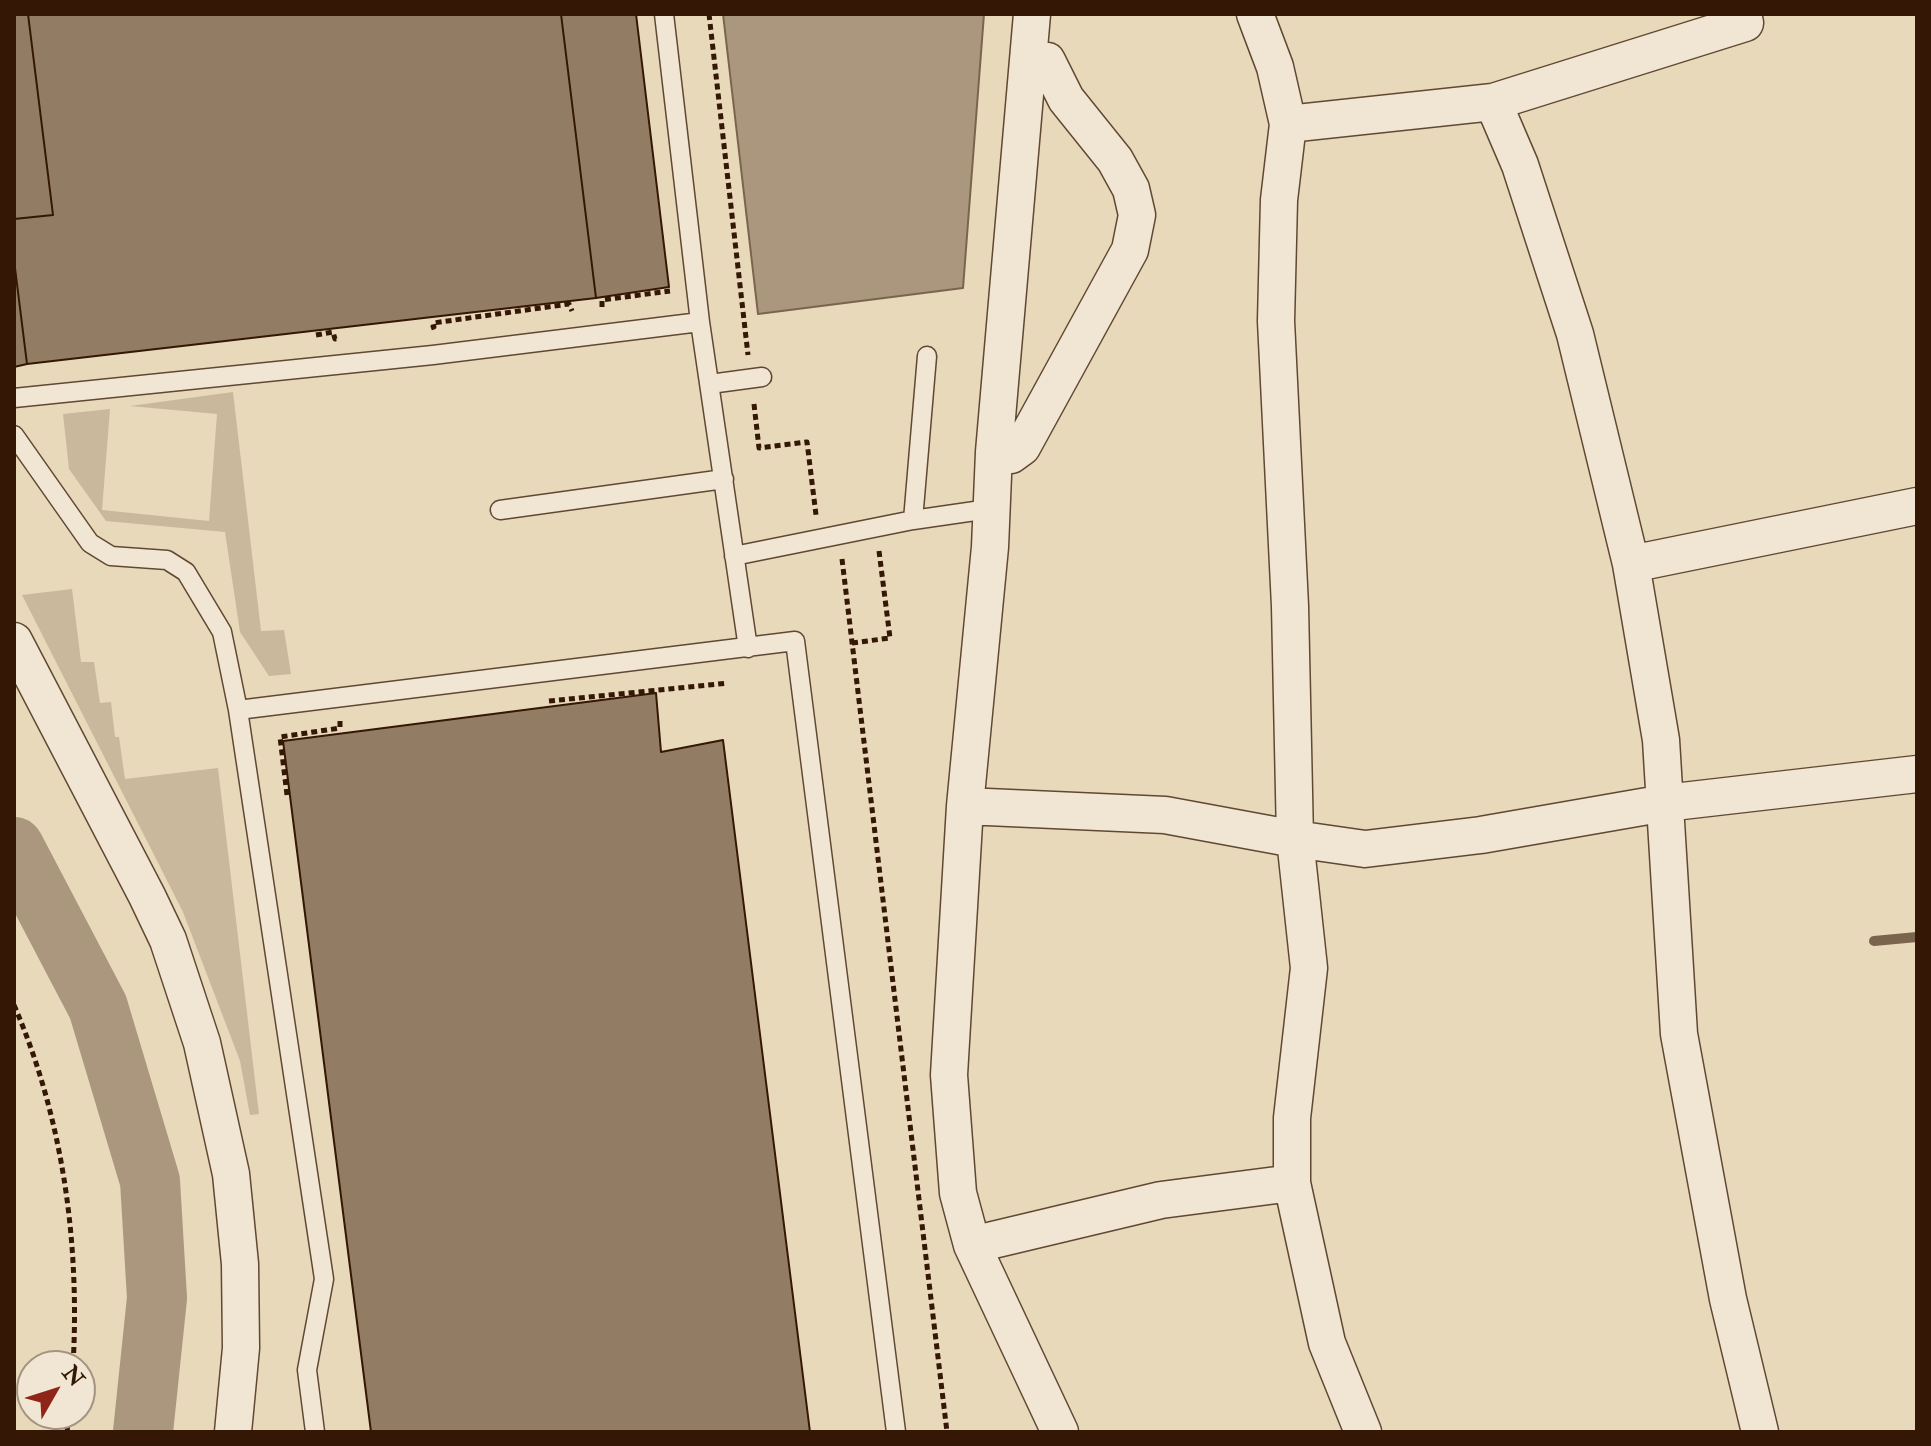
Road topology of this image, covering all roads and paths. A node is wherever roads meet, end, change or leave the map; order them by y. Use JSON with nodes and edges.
{"nodes":[{"id":1,"x":664,"y":14,"type":"edge"},
{"id":2,"x":709,"y":14,"type":"edge"},
{"id":3,"x":1032,"y":14,"type":"edge"},
{"id":4,"x":1255,"y":14,"type":"edge"},
{"id":5,"x":1743,"y":14,"type":"edge"},
{"id":6,"x":1029,"y":59,"type":"junction"},
{"id":7,"x":1493,"y":102,"type":"junction"},
{"id":8,"x":1288,"y":124,"type":"junction"},
{"id":9,"x":670,"y":291,"type":"dead end"},
{"id":10,"x":592,"y":308,"type":"dead end"},
{"id":11,"x":581,"y":310,"type":"dead end"},
{"id":12,"x":700,"y":322,"type":"junction"},
{"id":13,"x":420,"y":329,"type":"dead end"},
{"id":14,"x":316,"y":335,"type":"dead end"},
{"id":15,"x":349,"y":337,"type":"dead end"},
{"id":16,"x":927,"y":356,"type":"dead end"},
{"id":17,"x":756,"y":378,"type":"junction"},
{"id":18,"x":710,"y":384,"type":"junction"},
{"id":19,"x":14,"y":398,"type":"edge"},
{"id":20,"x":14,"y":435,"type":"edge"},
{"id":21,"x":994,"y":452,"type":"junction"},
{"id":22,"x":724,"y":479,"type":"junction"},
{"id":23,"x":1917,"y":506,"type":"edge"},
{"id":24,"x":500,"y":510,"type":"dead end"},
{"id":25,"x":990,"y":514,"type":"junction"},
{"id":26,"x":913,"y":520,"type":"junction"},
{"id":27,"x":839,"y":536,"type":"junction"},
{"id":28,"x":878,"y":538,"type":"dead end"},
{"id":29,"x":734,"y":556,"type":"junction"},
{"id":30,"x":1631,"y":564,"type":"junction"},
{"id":31,"x":14,"y":641,"type":"edge"},
{"id":32,"x":852,"y":643,"type":"junction"},
{"id":33,"x":748,"y":648,"type":"junction"},
{"id":34,"x":728,"y":683,"type":"dead end"},
{"id":35,"x":542,"y":701,"type":"dead end"},
{"id":36,"x":238,"y":710,"type":"junction"},
{"id":37,"x":356,"y":720,"type":"dead end"},
{"id":38,"x":1917,"y":774,"type":"edge"},
{"id":39,"x":287,"y":795,"type":"dead end"},
{"id":40,"x":1665,"y":803,"type":"junction"},
{"id":41,"x":965,"y":806,"type":"junction"},
{"id":42,"x":1295,"y":839,"type":"junction"},
{"id":43,"x":14,"y":1005,"type":"edge"},
{"id":44,"x":1292,"y":1183,"type":"junction"},
{"id":45,"x":972,"y":1245,"type":"junction"},
{"id":46,"x":74,"y":1350,"type":"edge"},
{"id":47,"x":233,"y":1432,"type":"edge"},
{"id":48,"x":315,"y":1432,"type":"edge"},
{"id":49,"x":896,"y":1432,"type":"edge"},
{"id":50,"x":947,"y":1432,"type":"edge"},
{"id":51,"x":1060,"y":1432,"type":"edge"},
{"id":52,"x":1363,"y":1432,"type":"edge"},
{"id":53,"x":1760,"y":1432,"type":"edge"}],
"edges":[{"from":1,"to":12,"type":"lane"},
{"from":2,"to":17,"type":"path"},
{"from":3,"to":6,"type":"street"},
{"from":4,"to":8,"type":"street"},
{"from":5,"to":7,"type":"street"},
{"from":6,"to":21,"type":"street"},
{"from":6,"to":21,"type":"street"},
{"from":7,"to":8,"type":"street"},
{"from":7,"to":30,"type":"street"},
{"from":8,"to":42,"type":"street"},
{"from":9,"to":10,"type":"path"},
{"from":11,"to":13,"type":"path"},
{"from":12,"to":18,"type":"lane"},
{"from":12,"to":19,"type":"lane"},
{"from":14,"to":15,"type":"path"},
{"from":16,"to":26,"type":"lane"},
{"from":17,"to":18,"type":"lane"},
{"from":17,"to":27,"type":"path"},
{"from":18,"to":22,"type":"lane"},
{"from":20,"to":36,"type":"lane"},
{"from":21,"to":25,"type":"street"},
{"from":22,"to":24,"type":"lane"},
{"from":22,"to":29,"type":"lane"},
{"from":23,"to":30,"type":"street"},
{"from":25,"to":26,"type":"lane"},
{"from":25,"to":41,"type":"street"},
{"from":26,"to":27,"type":"lane"},
{"from":27,"to":29,"type":"lane"},
{"from":27,"to":32,"type":"path"},
{"from":28,"to":32,"type":"path"},
{"from":29,"to":33,"type":"lane"},
{"from":30,"to":40,"type":"street"},
{"from":31,"to":47,"type":"street"},
{"from":32,"to":50,"type":"path"},
{"from":33,"to":36,"type":"lane"},
{"from":33,"to":49,"type":"lane"},
{"from":34,"to":35,"type":"path"},
{"from":36,"to":48,"type":"lane"},
{"from":37,"to":39,"type":"path"},
{"from":38,"to":40,"type":"street"},
{"from":40,"to":42,"type":"street"},
{"from":40,"to":53,"type":"street"},
{"from":41,"to":42,"type":"street"},
{"from":41,"to":45,"type":"street"},
{"from":42,"to":44,"type":"street"},
{"from":43,"to":46,"type":"path"},
{"from":44,"to":45,"type":"street"},
{"from":44,"to":52,"type":"street"},
{"from":45,"to":51,"type":"street"}]}
